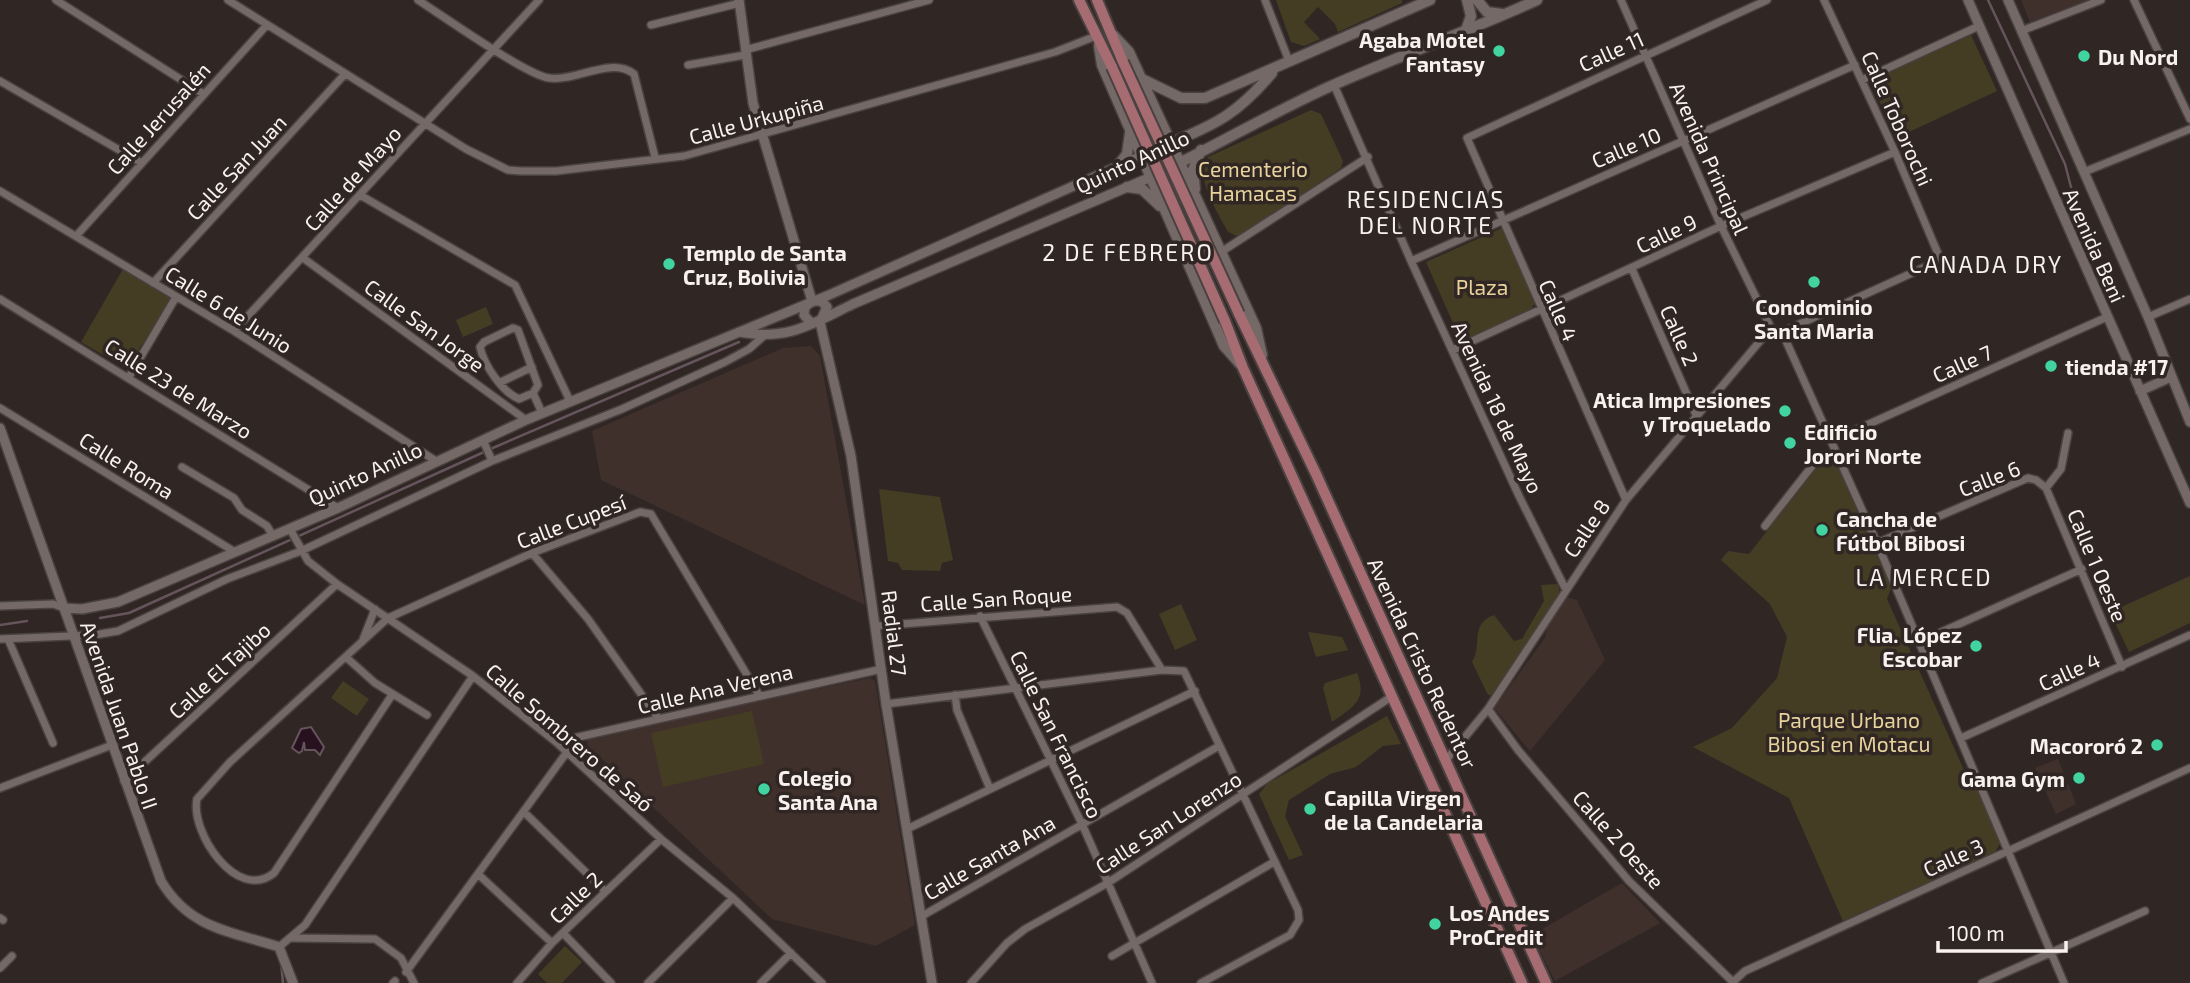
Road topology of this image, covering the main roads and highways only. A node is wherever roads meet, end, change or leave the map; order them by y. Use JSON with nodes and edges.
{"nodes":[{"id":1,"x":1079,"y":0,"type":"edge"},
{"id":2,"x":1097,"y":0,"type":"edge"},
{"id":3,"x":1430,"y":0,"type":"edge"},
{"id":4,"x":1467,"y":0,"type":"edge"},
{"id":5,"x":1478,"y":0,"type":"edge"},
{"id":6,"x":1537,"y":0,"type":"edge"},
{"id":7,"x":1506,"y":14,"type":"junction"},
{"id":8,"x":1465,"y":33,"type":"junction"},
{"id":9,"x":1112,"y":35,"type":"junction"},
{"id":10,"x":1097,"y":39,"type":"junction"},
{"id":11,"x":1117,"y":64,"type":"junction"},
{"id":12,"x":1277,"y":68,"type":"junction"},
{"id":13,"x":1141,"y":79,"type":"junction"},
{"id":14,"x":1158,"y":116,"type":"junction"},
{"id":15,"x":1130,"y":129,"type":"junction"},
{"id":16,"x":1171,"y":143,"type":"junction"},
{"id":17,"x":1201,"y":150,"type":"junction"},
{"id":18,"x":1142,"y":156,"type":"junction"},
{"id":19,"x":1180,"y":163,"type":"junction"},
{"id":20,"x":1116,"y":167,"type":"road end"},
{"id":21,"x":1151,"y":177,"type":"junction"},
{"id":22,"x":1127,"y":187,"type":"road end"},
{"id":23,"x":1198,"y":203,"type":"junction"},
{"id":24,"x":1168,"y":218,"type":"junction"},
{"id":25,"x":1263,"y":359,"type":"junction"},
{"id":26,"x":1243,"y":368,"type":"junction"},
{"id":27,"x":1522,"y":983,"type":"edge"},
{"id":28,"x":1546,"y":983,"type":"edge"}],
"edges":[{"from":1,"to":10,"type":"highway","name":"Avenida Cristo Redentor"},
{"from":2,"to":9,"type":"highway","name":"Avenida Cristo Redentor"},
{"from":3,"to":12,"type":"main road","name":"Quinto Anillo"},
{"from":4,"to":8,"type":"main road"},
{"from":5,"to":7,"type":"main road"},
{"from":6,"to":7,"type":"main road","name":"Quinto Anillo"},
{"from":7,"to":8,"type":"main road","name":"Quinto Anillo"},
{"from":8,"to":17,"type":"main road","name":"Quinto Anillo"},
{"from":9,"to":11,"type":"highway","name":"Avenida Cristo Redentor"},
{"from":9,"to":13,"type":"main road","name":"Avenida Cristo Redentor"},
{"from":10,"to":11,"type":"highway","name":"Avenida Cristo Redentor"},
{"from":10,"to":15,"type":"main road","name":"Avenida Cristo Redentor"},
{"from":11,"to":25,"type":"highway","name":"Avenida Cristo Redentor","bridge":true},
{"from":11,"to":26,"type":"highway","name":"Avenida Cristo Redentor","bridge":true},
{"from":12,"to":13,"type":"main road"},
{"from":12,"to":16,"type":"main road","name":"Quinto Anillo"},
{"from":13,"to":14,"type":"main road","name":"Avenida Cristo Redentor"},
{"from":14,"to":15,"type":"main road"},
{"from":14,"to":16,"type":"main road","name":"Avenida Cristo Redentor"},
{"from":15,"to":18,"type":"main road","name":"Avenida Cristo Redentor"},
{"from":15,"to":20,"type":"main road"},
{"from":16,"to":18,"type":"main road","name":"Quinto Anillo"},
{"from":16,"to":19,"type":"main road","name":"Avenida Cristo Redentor"},
{"from":17,"to":19,"type":"main road","name":"Quinto Anillo"},
{"from":17,"to":23,"type":"main road"},
{"from":18,"to":21,"type":"main road","name":"Avenida Cristo Redentor"},
{"from":19,"to":21,"type":"main road","name":"Quinto Anillo"},
{"from":19,"to":23,"type":"main road","name":"Avenida Cristo Redentor"},
{"from":21,"to":24,"type":"main road","name":"Avenida Cristo Redentor"},
{"from":22,"to":24,"type":"main road"},
{"from":23,"to":24,"type":"main road"},
{"from":23,"to":25,"type":"main road","name":"Avenida Cristo Redentor"},
{"from":24,"to":26,"type":"main road","name":"Avenida Cristo Redentor"},
{"from":25,"to":28,"type":"highway","name":"Avenida Cristo Redentor"},
{"from":26,"to":27,"type":"highway","name":"Avenida Cristo Redentor"}]}
